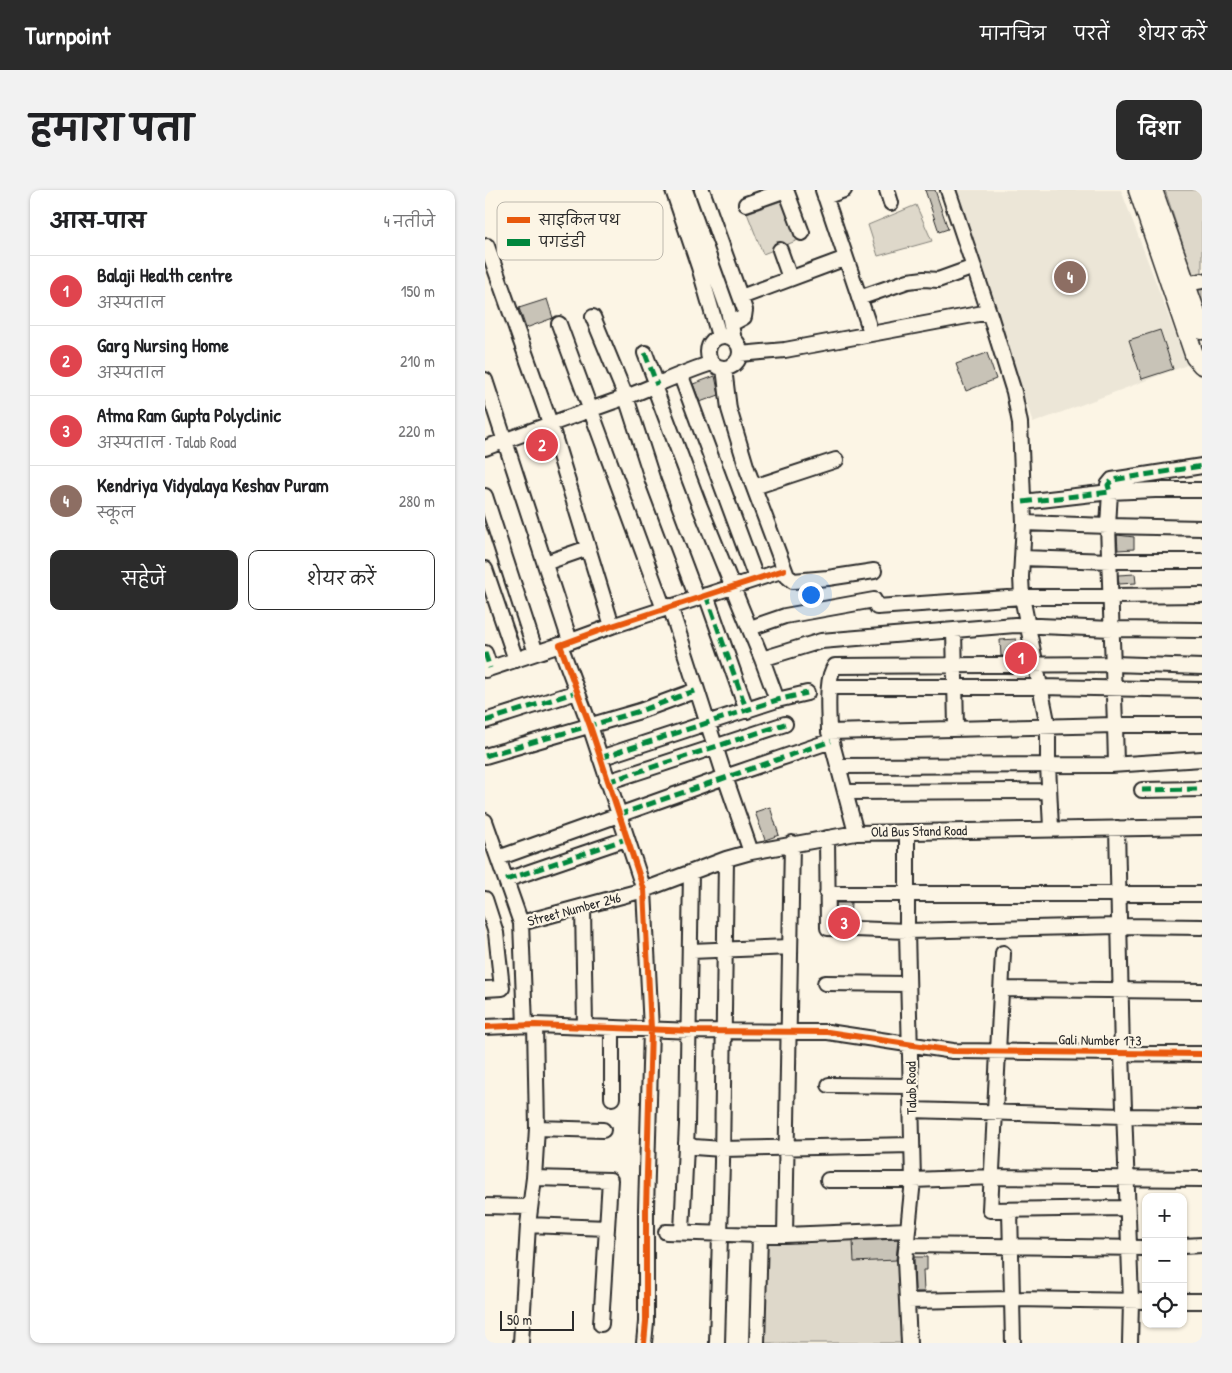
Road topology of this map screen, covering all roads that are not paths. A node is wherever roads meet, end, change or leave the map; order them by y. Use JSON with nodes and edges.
{"nodes":[{"id":1,"x":673,"y":190,"type":"edge"},
{"id":2,"x":685,"y":190,"type":"edge"},
{"id":3,"x":702,"y":190,"type":"edge"},
{"id":4,"x":844,"y":190,"type":"edge"},
{"id":5,"x":949,"y":190,"type":"edge"},
{"id":6,"x":1138,"y":190,"type":"edge"},
{"id":7,"x":1153,"y":190,"type":"edge"},
{"id":8,"x":761,"y":194,"type":"edge"},
{"id":9,"x":824,"y":194,"type":"edge"},
{"id":10,"x":746,"y":204,"type":"dead end"},
{"id":11,"x":802,"y":234,"type":"dead end"},
{"id":12,"x":487,"y":246,"type":"dead end"},
{"id":13,"x":780,"y":250,"type":"dead end"},
{"id":14,"x":846,"y":258,"type":"junction"},
{"id":15,"x":974,"y":267,"type":"junction"},
{"id":16,"x":790,"y":278,"type":"junction"},
{"id":17,"x":1194,"y":283,"type":"edge"},
{"id":18,"x":741,"y":297,"type":"junction"},
{"id":19,"x":859,"y":298,"type":"junction"},
{"id":20,"x":989,"y":312,"type":"junction"},
{"id":21,"x":593,"y":317,"type":"dead end"},
{"id":22,"x":559,"y":324,"type":"dead end"},
{"id":23,"x":731,"y":324,"type":"junction"},
{"id":24,"x":1202,"y":330,"type":"edge"},
{"id":25,"x":871,"y":332,"type":"junction"},
{"id":26,"x":719,"y":336,"type":"junction"},
{"id":27,"x":734,"y":340,"type":"junction"},
{"id":28,"x":645,"y":353,"type":"dead end"},
{"id":29,"x":740,"y":354,"type":"junction"},
{"id":30,"x":1202,"y":364,"type":"edge"},
{"id":31,"x":718,"y":365,"type":"junction"},
{"id":32,"x":681,"y":376,"type":"junction"},
{"id":33,"x":485,"y":380,"type":"edge"},
{"id":34,"x":655,"y":386,"type":"junction"},
{"id":35,"x":626,"y":397,"type":"junction"},
{"id":36,"x":590,"y":409,"type":"junction"},
{"id":37,"x":550,"y":423,"type":"junction"},
{"id":38,"x":504,"y":441,"type":"junction"},
{"id":39,"x":485,"y":448,"type":"edge"},
{"id":40,"x":836,"y":460,"type":"dead end"},
{"id":41,"x":1202,"y":466,"type":"edge"},
{"id":42,"x":754,"y":487,"type":"junction"},
{"id":43,"x":1202,"y":490,"type":"edge"},
{"id":44,"x":1110,"y":492,"type":"junction"},
{"id":45,"x":485,"y":496,"type":"edge"},
{"id":46,"x":1023,"y":502,"type":"junction"},
{"id":47,"x":1024,"y":523,"type":"junction"},
{"id":48,"x":1108,"y":526,"type":"junction"},
{"id":49,"x":1202,"y":528,"type":"edge"},
{"id":50,"x":588,"y":548,"type":"junction"},
{"id":51,"x":1022,"y":558,"type":"junction"},
{"id":52,"x":1202,"y":561,"type":"edge"},
{"id":53,"x":1110,"y":562,"type":"junction"},
{"id":54,"x":545,"y":563,"type":"junction"},
{"id":55,"x":485,"y":569,"type":"edge"},
{"id":56,"x":784,"y":570,"type":"junction"},
{"id":57,"x":873,"y":571,"type":"dead end"},
{"id":58,"x":756,"y":578,"type":"junction"},
{"id":59,"x":731,"y":586,"type":"junction"},
{"id":60,"x":701,"y":596,"type":"junction"},
{"id":61,"x":1202,"y":596,"type":"edge"},
{"id":62,"x":1022,"y":597,"type":"junction"},
{"id":63,"x":1112,"y":597,"type":"junction"},
{"id":64,"x":667,"y":608,"type":"junction"},
{"id":65,"x":612,"y":626,"type":"junction"},
{"id":66,"x":1028,"y":626,"type":"junction"},
{"id":67,"x":750,"y":628,"type":"junction"},
{"id":68,"x":1112,"y":629,"type":"junction"},
{"id":69,"x":954,"y":630,"type":"junction"},
{"id":70,"x":1202,"y":630,"type":"edge"},
{"id":71,"x":565,"y":643,"type":"junction"},
{"id":72,"x":485,"y":653,"type":"edge"},
{"id":73,"x":536,"y":653,"type":"junction"},
{"id":74,"x":762,"y":659,"type":"junction"},
{"id":75,"x":516,"y":660,"type":"junction"},
{"id":76,"x":1113,"y":664,"type":"junction"},
{"id":77,"x":1035,"y":665,"type":"junction"},
{"id":78,"x":955,"y":666,"type":"junction"},
{"id":79,"x":1202,"y":667,"type":"edge"},
{"id":80,"x":488,"y":669,"type":"edge"},
{"id":81,"x":829,"y":687,"type":"junction"},
{"id":82,"x":1040,"y":687,"type":"junction"},
{"id":83,"x":955,"y":688,"type":"junction"},
{"id":84,"x":1114,"y":689,"type":"junction"},
{"id":85,"x":697,"y":690,"type":"junction"},
{"id":86,"x":1202,"y":690,"type":"edge"},
{"id":87,"x":577,"y":692,"type":"junction"},
{"id":88,"x":807,"y":693,"type":"dead end"},
{"id":89,"x":777,"y":700,"type":"junction"},
{"id":90,"x":747,"y":711,"type":"junction"},
{"id":91,"x":485,"y":721,"type":"edge"},
{"id":92,"x":708,"y":724,"type":"junction"},
{"id":93,"x":785,"y":724,"type":"dead end"},
{"id":94,"x":1115,"y":725,"type":"junction"},
{"id":95,"x":1202,"y":725,"type":"edge"},
{"id":96,"x":590,"y":726,"type":"junction"},
{"id":97,"x":1048,"y":726,"type":"junction"},
{"id":98,"x":956,"y":728,"type":"junction"},
{"id":99,"x":830,"y":736,"type":"junction"},
{"id":100,"x":715,"y":747,"type":"junction"},
{"id":101,"x":485,"y":756,"type":"edge"},
{"id":102,"x":600,"y":758,"type":"junction"},
{"id":103,"x":1202,"y":759,"type":"edge"},
{"id":104,"x":1117,"y":764,"type":"junction"},
{"id":105,"x":1048,"y":765,"type":"junction"},
{"id":106,"x":838,"y":766,"type":"junction"},
{"id":107,"x":725,"y":776,"type":"junction"},
{"id":108,"x":607,"y":782,"type":"junction"},
{"id":109,"x":1202,"y":789,"type":"edge"},
{"id":110,"x":1143,"y":790,"type":"dead end"},
{"id":111,"x":1049,"y":791,"type":"junction"},
{"id":112,"x":845,"y":792,"type":"junction"},
{"id":113,"x":618,"y":815,"type":"junction"},
{"id":114,"x":485,"y":822,"type":"edge"},
{"id":115,"x":1202,"y":827,"type":"edge"},
{"id":116,"x":1051,"y":828,"type":"junction"},
{"id":117,"x":1117,"y":828,"type":"junction"},
{"id":118,"x":907,"y":832,"type":"junction"},
{"id":119,"x":856,"y":833,"type":"junction"},
{"id":120,"x":827,"y":838,"type":"junction"},
{"id":121,"x":626,"y":839,"type":"junction"},
{"id":122,"x":792,"y":844,"type":"junction"},
{"id":123,"x":751,"y":852,"type":"junction"},
{"id":124,"x":498,"y":858,"type":"junction"},
{"id":125,"x":726,"y":859,"type":"junction"},
{"id":126,"x":691,"y":872,"type":"junction"},
{"id":127,"x":505,"y":880,"type":"junction"},
{"id":128,"x":644,"y":890,"type":"junction"},
{"id":129,"x":827,"y":894,"type":"junction"},
{"id":130,"x":1202,"y":894,"type":"edge"},
{"id":131,"x":908,"y":895,"type":"junction"},
{"id":132,"x":1118,"y":895,"type":"junction"},
{"id":133,"x":485,"y":899,"type":"edge"},
{"id":134,"x":583,"y":907,"type":"junction"},
{"id":135,"x":488,"y":916,"type":"edge"},
{"id":136,"x":521,"y":924,"type":"junction"},
{"id":137,"x":1119,"y":926,"type":"junction"},
{"id":138,"x":1202,"y":927,"type":"edge"},
{"id":139,"x":907,"y":931,"type":"junction"},
{"id":140,"x":790,"y":947,"type":"junction"},
{"id":141,"x":725,"y":950,"type":"junction"},
{"id":142,"x":691,"y":951,"type":"junction"},
{"id":143,"x":1003,"y":953,"type":"dead end"},
{"id":144,"x":825,"y":983,"type":"dead end"},
{"id":145,"x":909,"y":984,"type":"junction"},
{"id":146,"x":485,"y":989,"type":"edge"},
{"id":147,"x":1001,"y":989,"type":"junction"},
{"id":148,"x":1120,"y":990,"type":"junction"},
{"id":149,"x":1202,"y":991,"type":"edge"},
{"id":150,"x":530,"y":1025,"type":"junction"},
{"id":151,"x":485,"y":1027,"type":"edge"},
{"id":152,"x":585,"y":1027,"type":"junction"},
{"id":153,"x":612,"y":1028,"type":"junction"},
{"id":154,"x":651,"y":1030,"type":"junction"},
{"id":155,"x":688,"y":1031,"type":"junction"},
{"id":156,"x":724,"y":1031,"type":"junction"},
{"id":157,"x":789,"y":1032,"type":"junction"},
{"id":158,"x":910,"y":1044,"type":"junction"},
{"id":159,"x":998,"y":1052,"type":"junction"},
{"id":160,"x":1122,"y":1053,"type":"junction"},
{"id":161,"x":1202,"y":1054,"type":"edge"},
{"id":162,"x":829,"y":1085,"type":"dead end"},
{"id":163,"x":911,"y":1086,"type":"junction"},
{"id":164,"x":612,"y":1098,"type":"dead end"},
{"id":165,"x":911,"y":1110,"type":"junction"},
{"id":166,"x":995,"y":1112,"type":"junction"},
{"id":167,"x":1124,"y":1116,"type":"junction"},
{"id":168,"x":1202,"y":1117,"type":"edge"},
{"id":169,"x":537,"y":1128,"type":"junction"},
{"id":170,"x":603,"y":1130,"type":"dead end"},
{"id":171,"x":686,"y":1143,"type":"junction"},
{"id":172,"x":912,"y":1145,"type":"junction"},
{"id":173,"x":787,"y":1147,"type":"junction"},
{"id":174,"x":722,"y":1149,"type":"junction"},
{"id":175,"x":534,"y":1178,"type":"junction"},
{"id":176,"x":992,"y":1178,"type":"junction"},
{"id":177,"x":1126,"y":1179,"type":"junction"},
{"id":178,"x":1202,"y":1179,"type":"edge"},
{"id":179,"x":828,"y":1180,"type":"dead end"},
{"id":180,"x":913,"y":1180,"type":"junction"},
{"id":181,"x":485,"y":1206,"type":"edge"},
{"id":182,"x":530,"y":1207,"type":"junction"},
{"id":183,"x":1127,"y":1208,"type":"junction"},
{"id":184,"x":1010,"y":1210,"type":"junction"},
{"id":185,"x":528,"y":1225,"type":"junction"},
{"id":186,"x":607,"y":1228,"type":"junction"},
{"id":187,"x":908,"y":1230,"type":"junction"},
{"id":188,"x":683,"y":1231,"type":"junction"},
{"id":189,"x":666,"y":1232,"type":"dead end"},
{"id":190,"x":719,"y":1234,"type":"junction"},
{"id":191,"x":760,"y":1235,"type":"junction"},
{"id":192,"x":785,"y":1235,"type":"junction"},
{"id":193,"x":907,"y":1245,"type":"junction"},
{"id":194,"x":1187,"y":1246,"type":"edge"},
{"id":195,"x":1202,"y":1246,"type":"edge"},
{"id":196,"x":1012,"y":1247,"type":"junction"},
{"id":197,"x":1142,"y":1248,"type":"edge"},
{"id":198,"x":1128,"y":1249,"type":"junction"},
{"id":199,"x":1012,"y":1300,"type":"junction"},
{"id":200,"x":907,"y":1301,"type":"junction"},
{"id":201,"x":1142,"y":1301,"type":"edge"},
{"id":202,"x":1187,"y":1301,"type":"edge"},
{"id":203,"x":1202,"y":1301,"type":"edge"},
{"id":204,"x":1131,"y":1302,"type":"junction"},
{"id":205,"x":601,"y":1324,"type":"dead end"},
{"id":206,"x":521,"y":1343,"type":"edge"},
{"id":207,"x":643,"y":1343,"type":"edge"},
{"id":208,"x":717,"y":1343,"type":"edge"},
{"id":209,"x":757,"y":1343,"type":"edge"},
{"id":210,"x":909,"y":1343,"type":"edge"},
{"id":211,"x":1013,"y":1343,"type":"edge"},
{"id":212,"x":1130,"y":1343,"type":"edge"}],
"edges":[{"from":1,"to":26,"type":"street"},
{"from":2,"to":23,"type":"street"},
{"from":3,"to":18,"type":"street"},
{"from":4,"to":9,"type":"street"},
{"from":5,"to":15,"type":"street"},
{"from":6,"to":30,"type":"main road"},
{"from":7,"to":17,"type":"main road"},
{"from":8,"to":10,"type":"street"},
{"from":8,"to":11,"type":"street"},
{"from":9,"to":14,"type":"street"},
{"from":12,"to":37,"type":"street"},
{"from":13,"to":16,"type":"street"},
{"from":14,"to":16,"type":"street"},
{"from":14,"to":19,"type":"street"},
{"from":15,"to":19,"type":"street"},
{"from":15,"to":20,"type":"street"},
{"from":16,"to":18,"type":"street"},
{"from":17,"to":24,"type":"main road"},
{"from":18,"to":23,"type":"street"},
{"from":19,"to":25,"type":"street"},
{"from":20,"to":25,"type":"street"},
{"from":20,"to":46,"type":"street"},
{"from":21,"to":35,"type":"street"},
{"from":22,"to":36,"type":"street"},
{"from":23,"to":27,"type":"street"},
{"from":25,"to":29,"type":"street"},
{"from":26,"to":27,"type":"street"},
{"from":26,"to":31,"type":"street"},
{"from":27,"to":29,"type":"street"},
{"from":28,"to":34,"type":"street"},
{"from":29,"to":31,"type":"street"},
{"from":31,"to":32,"type":"street"},
{"from":31,"to":42,"type":"street"},
{"from":32,"to":34,"type":"street"},
{"from":32,"to":58,"type":"street"},
{"from":33,"to":38,"type":"street"},
{"from":34,"to":35,"type":"street"},
{"from":34,"to":59,"type":"street"},
{"from":35,"to":36,"type":"street"},
{"from":35,"to":60,"type":"street"},
{"from":36,"to":37,"type":"street"},
{"from":36,"to":64,"type":"street"},
{"from":37,"to":38,"type":"street"},
{"from":37,"to":50,"type":"street"},
{"from":38,"to":39,"type":"street"},
{"from":38,"to":54,"type":"street"},
{"from":40,"to":42,"type":"street"},
{"from":41,"to":44,"type":"street"},
{"from":42,"to":56,"type":"street"},
{"from":43,"to":44,"type":"street"},
{"from":44,"to":46,"type":"street"},
{"from":44,"to":48,"type":"street"},
{"from":45,"to":73,"type":"street"},
{"from":46,"to":47,"type":"street"},
{"from":47,"to":48,"type":"street"},
{"from":47,"to":51,"type":"street"},
{"from":48,"to":49,"type":"street"},
{"from":48,"to":53,"type":"street"},
{"from":50,"to":54,"type":"street"},
{"from":50,"to":65,"type":"street"},
{"from":51,"to":53,"type":"street"},
{"from":51,"to":62,"type":"street"},
{"from":52,"to":53,"type":"street"},
{"from":53,"to":63,"type":"street"},
{"from":54,"to":71,"type":"street"},
{"from":55,"to":75,"type":"street"},
{"from":56,"to":57,"type":"street"},
{"from":56,"to":58,"type":"street"},
{"from":58,"to":59,"type":"street"},
{"from":59,"to":60,"type":"street"},
{"from":59,"to":67,"type":"street"},
{"from":60,"to":64,"type":"street"},
{"from":60,"to":90,"type":"street"},
{"from":61,"to":63,"type":"street"},
{"from":62,"to":63,"type":"street"},
{"from":62,"to":66,"type":"street"},
{"from":62,"to":67,"type":"street"},
{"from":63,"to":68,"type":"street"},
{"from":64,"to":65,"type":"street"},
{"from":64,"to":85,"type":"street"},
{"from":65,"to":71,"type":"street"},
{"from":66,"to":68,"type":"street"},
{"from":66,"to":69,"type":"street"},
{"from":66,"to":77,"type":"street"},
{"from":67,"to":74,"type":"street"},
{"from":68,"to":70,"type":"street"},
{"from":68,"to":76,"type":"street"},
{"from":69,"to":74,"type":"street"},
{"from":69,"to":78,"type":"street"},
{"from":71,"to":73,"type":"street"},
{"from":71,"to":87,"type":"street"},
{"from":72,"to":80,"type":"street"},
{"from":73,"to":75,"type":"street"},
{"from":74,"to":89,"type":"street"},
{"from":75,"to":80,"type":"street"},
{"from":76,"to":77,"type":"street"},
{"from":76,"to":79,"type":"street"},
{"from":76,"to":84,"type":"street"},
{"from":77,"to":78,"type":"street"},
{"from":77,"to":82,"type":"street"},
{"from":78,"to":81,"type":"street"},
{"from":78,"to":83,"type":"street"},
{"from":81,"to":83,"type":"street"},
{"from":81,"to":99,"type":"street"},
{"from":82,"to":83,"type":"street"},
{"from":82,"to":84,"type":"street"},
{"from":82,"to":97,"type":"street"},
{"from":83,"to":98,"type":"street"},
{"from":84,"to":86,"type":"street"},
{"from":84,"to":94,"type":"street"},
{"from":85,"to":92,"type":"street"},
{"from":85,"to":96,"type":"street"},
{"from":87,"to":91,"type":"street"},
{"from":87,"to":96,"type":"street"},
{"from":88,"to":89,"type":"street"},
{"from":89,"to":90,"type":"street"},
{"from":90,"to":92,"type":"street"},
{"from":92,"to":100,"type":"street"},
{"from":92,"to":102,"type":"street"},
{"from":93,"to":100,"type":"street"},
{"from":94,"to":95,"type":"street"},
{"from":94,"to":97,"type":"street"},
{"from":94,"to":104,"type":"street"},
{"from":96,"to":101,"type":"street"},
{"from":96,"to":102,"type":"street"},
{"from":97,"to":98,"type":"street"},
{"from":97,"to":105,"type":"street"},
{"from":98,"to":99,"type":"street"},
{"from":99,"to":106,"type":"street"},
{"from":99,"to":107,"type":"street"},
{"from":100,"to":107,"type":"street"},
{"from":100,"to":108,"type":"street"},
{"from":102,"to":108,"type":"street"},
{"from":103,"to":104,"type":"street"},
{"from":104,"to":105,"type":"street"},
{"from":105,"to":106,"type":"street"},
{"from":105,"to":111,"type":"street"},
{"from":106,"to":112,"type":"street"},
{"from":107,"to":113,"type":"street"},
{"from":107,"to":123,"type":"street"},
{"from":108,"to":113,"type":"street"},
{"from":109,"to":110,"type":"street"},
{"from":111,"to":112,"type":"street"},
{"from":111,"to":116,"type":"street"},
{"from":112,"to":119,"type":"street"},
{"from":113,"to":121,"type":"street"},
{"from":113,"to":124,"type":"street"},
{"from":114,"to":124,"type":"street","name":"Street Number 246"},
{"from":115,"to":117,"type":"street","name":"Old Bus Stand Road"},
{"from":116,"to":117,"type":"street","name":"Old Bus Stand Road"},
{"from":116,"to":118,"type":"street","name":"Old Bus Stand Road"},
{"from":117,"to":132,"type":"street"},
{"from":118,"to":119,"type":"street","name":"Old Bus Stand Road"},
{"from":118,"to":131,"type":"street","name":"Talab Road"},
{"from":119,"to":120,"type":"street","name":"Old Bus Stand Road"},
{"from":120,"to":122,"type":"street","name":"Old Bus Stand Road"},
{"from":120,"to":129,"type":"street"},
{"from":121,"to":127,"type":"street"},
{"from":121,"to":128,"type":"street"},
{"from":122,"to":123,"type":"street","name":"Old Bus Stand Road"},
{"from":122,"to":140,"type":"street"},
{"from":123,"to":125,"type":"street","name":"Old Bus Stand Road"},
{"from":124,"to":127,"type":"street","name":"Street Number 246"},
{"from":125,"to":126,"type":"street","name":"Old Bus Stand Road"},
{"from":125,"to":141,"type":"street"},
{"from":126,"to":128,"type":"street","name":"Old Bus Stand Road"},
{"from":126,"to":142,"type":"street"},
{"from":127,"to":136,"type":"street","name":"Street Number 246"},
{"from":128,"to":134,"type":"street","name":"Street Number 246"},
{"from":128,"to":154,"type":"street"},
{"from":129,"to":131,"type":"street"},
{"from":129,"to":139,"type":"street"},
{"from":130,"to":132,"type":"street"},
{"from":131,"to":132,"type":"street"},
{"from":131,"to":139,"type":"street","name":"Talab Road"},
{"from":132,"to":137,"type":"street"},
{"from":133,"to":135,"type":"street"},
{"from":134,"to":136,"type":"street","name":"Street Number 246"},
{"from":134,"to":152,"type":"street"},
{"from":135,"to":146,"type":"street"},
{"from":136,"to":150,"type":"street"},
{"from":137,"to":138,"type":"street"},
{"from":137,"to":139,"type":"street"},
{"from":137,"to":148,"type":"street"},
{"from":139,"to":145,"type":"street","name":"Talab Road"},
{"from":140,"to":141,"type":"street"},
{"from":140,"to":157,"type":"street"},
{"from":141,"to":142,"type":"street"},
{"from":141,"to":156,"type":"street"},
{"from":142,"to":155,"type":"street"},
{"from":143,"to":147,"type":"street"},
{"from":144,"to":145,"type":"street"},
{"from":145,"to":158,"type":"street","name":"Talab Road"},
{"from":147,"to":148,"type":"street"},
{"from":147,"to":159,"type":"street"},
{"from":148,"to":149,"type":"street"},
{"from":148,"to":160,"type":"street"},
{"from":150,"to":151,"type":"street","name":"Gali Number 173"},
{"from":150,"to":152,"type":"street","name":"Gali Number 173"},
{"from":150,"to":169,"type":"street"},
{"from":152,"to":153,"type":"street","name":"Gali Number 173"},
{"from":153,"to":154,"type":"street","name":"Gali Number 173"},
{"from":153,"to":164,"type":"street"},
{"from":154,"to":155,"type":"street","name":"Gali Number 173"},
{"from":154,"to":207,"type":"street"},
{"from":155,"to":156,"type":"street","name":"Gali Number 173"},
{"from":155,"to":171,"type":"street"},
{"from":156,"to":157,"type":"street","name":"Gali Number 173"},
{"from":156,"to":174,"type":"street"},
{"from":157,"to":158,"type":"street","name":"Gali Number 173"},
{"from":157,"to":173,"type":"street"},
{"from":158,"to":159,"type":"street","name":"Gali Number 173"},
{"from":158,"to":163,"type":"street","name":"Talab Road"},
{"from":159,"to":160,"type":"street","name":"Gali Number 173"},
{"from":159,"to":166,"type":"street"},
{"from":160,"to":161,"type":"street","name":"Gali Number 173"},
{"from":160,"to":167,"type":"street"},
{"from":162,"to":163,"type":"street"},
{"from":163,"to":165,"type":"street","name":"Talab Road"},
{"from":165,"to":166,"type":"street"},
{"from":165,"to":172,"type":"street","name":"Talab Road"},
{"from":166,"to":167,"type":"street"},
{"from":166,"to":176,"type":"street"},
{"from":167,"to":168,"type":"street"},
{"from":167,"to":177,"type":"street"},
{"from":169,"to":170,"type":"street"},
{"from":169,"to":175,"type":"street"},
{"from":171,"to":174,"type":"street"},
{"from":171,"to":188,"type":"street"},
{"from":172,"to":173,"type":"street"},
{"from":172,"to":180,"type":"street","name":"Talab Road"},
{"from":173,"to":174,"type":"street"},
{"from":173,"to":192,"type":"street"},
{"from":174,"to":190,"type":"street"},
{"from":175,"to":182,"type":"street"},
{"from":175,"to":186,"type":"street"},
{"from":176,"to":177,"type":"street"},
{"from":176,"to":180,"type":"street"},
{"from":176,"to":184,"type":"street"},
{"from":177,"to":178,"type":"street"},
{"from":177,"to":183,"type":"street"},
{"from":179,"to":180,"type":"street"},
{"from":180,"to":187,"type":"street","name":"Talab Road"},
{"from":181,"to":182,"type":"street"},
{"from":182,"to":185,"type":"street"},
{"from":183,"to":184,"type":"street"},
{"from":183,"to":198,"type":"street"},
{"from":184,"to":196,"type":"street"},
{"from":185,"to":186,"type":"street"},
{"from":185,"to":206,"type":"street"},
{"from":186,"to":205,"type":"street"},
{"from":187,"to":192,"type":"street"},
{"from":187,"to":193,"type":"street","name":"Talab Road"},
{"from":188,"to":189,"type":"street"},
{"from":188,"to":190,"type":"street"},
{"from":190,"to":191,"type":"street"},
{"from":190,"to":208,"type":"street"},
{"from":191,"to":192,"type":"street"},
{"from":191,"to":209,"type":"street"},
{"from":193,"to":196,"type":"street"},
{"from":193,"to":200,"type":"street","name":"Talab Road"},
{"from":194,"to":195,"type":"street"},
{"from":196,"to":198,"type":"street"},
{"from":196,"to":199,"type":"street"},
{"from":197,"to":198,"type":"street"},
{"from":198,"to":204,"type":"street"},
{"from":199,"to":200,"type":"street"},
{"from":199,"to":204,"type":"street"},
{"from":199,"to":211,"type":"street"},
{"from":200,"to":210,"type":"street","name":"Talab Road"},
{"from":201,"to":204,"type":"street"},
{"from":202,"to":203,"type":"street"},
{"from":204,"to":212,"type":"street"}]}
